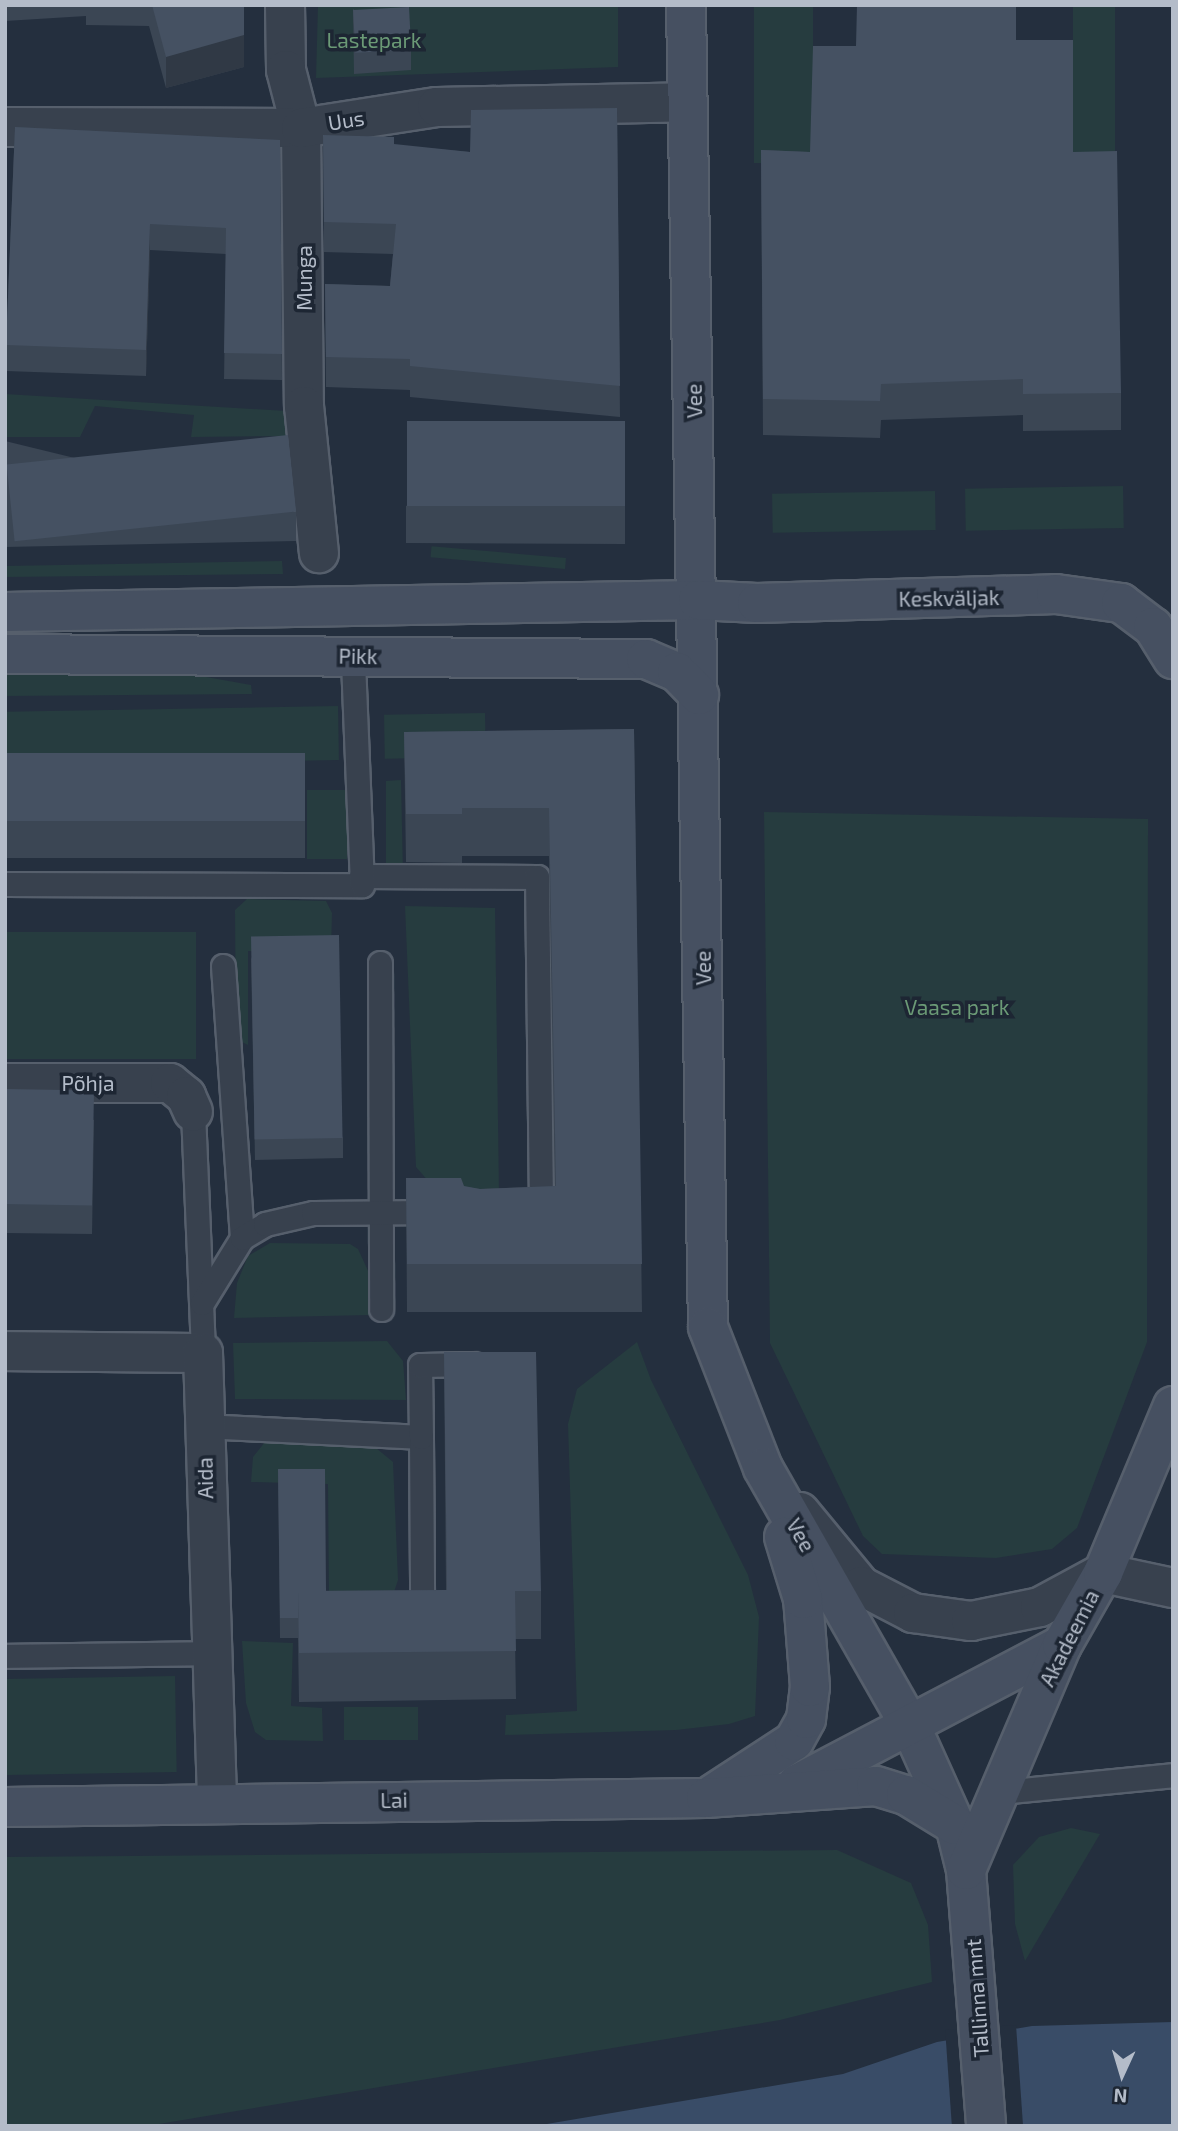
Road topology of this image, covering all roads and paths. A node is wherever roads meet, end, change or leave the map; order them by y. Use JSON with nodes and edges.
{"nodes":[{"id":1,"x":285,"y":5,"type":"edge"},
{"id":2,"x":686,"y":5,"type":"edge"},
{"id":3,"x":687,"y":102,"type":"junction"},
{"id":4,"x":5,"y":127,"type":"edge"},
{"id":5,"x":301,"y":128,"type":"junction"},
{"id":6,"x":319,"y":553,"type":"dead end"},
{"id":7,"x":698,"y":600,"type":"junction"},
{"id":8,"x":5,"y":612,"type":"edge"},
{"id":9,"x":5,"y":654,"type":"edge"},
{"id":10,"x":353,"y":656,"type":"junction"},
{"id":11,"x":1173,"y":659,"type":"edge"},
{"id":12,"x":699,"y":695,"type":"junction"},
{"id":13,"x":361,"y":876,"type":"junction"},
{"id":14,"x":5,"y":884,"type":"edge"},
{"id":15,"x":380,"y":963,"type":"dead end"},
{"id":16,"x":223,"y":966,"type":"dead end"},
{"id":17,"x":5,"y":1083,"type":"edge"},
{"id":18,"x":181,"y":1097,"type":"joint"},
{"id":19,"x":464,"y":1210,"type":"edge"},
{"id":20,"x":382,"y":1214,"type":"junction"},
{"id":21,"x":517,"y":1223,"type":"edge"},
{"id":22,"x":242,"y":1238,"type":"junction"},
{"id":23,"x":202,"y":1303,"type":"junction"},
{"id":24,"x":382,"y":1309,"type":"dead end"},
{"id":25,"x":5,"y":1352,"type":"edge"},
{"id":26,"x":203,"y":1353,"type":"junction"},
{"id":27,"x":496,"y":1364,"type":"edge"},
{"id":28,"x":1173,"y":1406,"type":"edge"},
{"id":29,"x":204,"y":1426,"type":"junction"},
{"id":30,"x":421,"y":1437,"type":"junction"},
{"id":31,"x":763,"y":1468,"type":"junction"},
{"id":32,"x":1103,"y":1573,"type":"junction"},
{"id":33,"x":1173,"y":1588,"type":"edge"},
{"id":34,"x":422,"y":1593,"type":"edge"},
{"id":35,"x":1062,"y":1645,"type":"junction"},
{"id":36,"x":209,"y":1653,"type":"junction"},
{"id":37,"x":5,"y":1656,"type":"edge"},
{"id":38,"x":911,"y":1727,"type":"junction"},
{"id":39,"x":1173,"y":1775,"type":"edge"},
{"id":40,"x":783,"y":1791,"type":"junction"},
{"id":41,"x":1001,"y":1792,"type":"junction"},
{"id":42,"x":706,"y":1798,"type":"junction"},
{"id":43,"x":216,"y":1802,"type":"junction"},
{"id":44,"x":5,"y":1807,"type":"edge"},
{"id":45,"x":955,"y":1825,"type":"junction"},
{"id":46,"x":966,"y":1870,"type":"junction"},
{"id":47,"x":986,"y":2126,"type":"edge"}],
"edges":[{"from":1,"to":5,"type":"street","name":"Munga"},
{"from":2,"to":3,"type":"main road","name":"Vee"},
{"from":3,"to":5,"type":"street","name":"Uus"},
{"from":3,"to":7,"type":"main road","name":"Vee"},
{"from":4,"to":5,"type":"street","name":"Uus"},
{"from":5,"to":6,"type":"street","name":"Munga"},
{"from":7,"to":8,"type":"main road"},
{"from":7,"to":11,"type":"main road","name":"Keskväljak"},
{"from":7,"to":12,"type":"main road","name":"Vee"},
{"from":9,"to":10,"type":"main road","name":"Pikk"},
{"from":10,"to":12,"type":"main road","name":"Pikk"},
{"from":10,"to":13,"type":"lane"},
{"from":12,"to":31,"type":"main road","name":"Vee"},
{"from":13,"to":14,"type":"lane"},
{"from":13,"to":21,"type":"lane"},
{"from":15,"to":20,"type":"lane"},
{"from":16,"to":22,"type":"lane"},
{"from":17,"to":18,"type":"street","name":"Põhja"},
{"from":18,"to":23,"type":"lane"},
{"from":19,"to":20,"type":"lane"},
{"from":20,"to":22,"type":"lane"},
{"from":20,"to":24,"type":"lane"},
{"from":22,"to":23,"type":"lane"},
{"from":23,"to":26,"type":"lane"},
{"from":25,"to":26,"type":"street"},
{"from":26,"to":29,"type":"street","name":"Aida"},
{"from":27,"to":30,"type":"lane"},
{"from":28,"to":32,"type":"main road","name":"Akadeemia"},
{"from":29,"to":30,"type":"lane"},
{"from":29,"to":36,"type":"street","name":"Aida"},
{"from":30,"to":34,"type":"lane"},
{"from":31,"to":32,"type":"street"},
{"from":31,"to":38,"type":"main road","name":"Vee"},
{"from":31,"to":42,"type":"main road"},
{"from":32,"to":33,"type":"street"},
{"from":32,"to":35,"type":"main road","name":"Akadeemia"},
{"from":35,"to":38,"type":"main road","name":"Lai"},
{"from":35,"to":41,"type":"main road","name":"Akadeemia"},
{"from":36,"to":37,"type":"lane"},
{"from":36,"to":43,"type":"street","name":"Aida"},
{"from":38,"to":40,"type":"main road","name":"Lai"},
{"from":38,"to":45,"type":"main road","name":"Vee"},
{"from":39,"to":41,"type":"lane"},
{"from":40,"to":42,"type":"main road","name":"Lai"},
{"from":40,"to":45,"type":"main road","name":"Lai"},
{"from":41,"to":46,"type":"main road","name":"Akadeemia"},
{"from":42,"to":43,"type":"main road","name":"Lai"},
{"from":43,"to":44,"type":"main road","name":"Lai"},
{"from":45,"to":46,"type":"main road","name":"Vee"},
{"from":46,"to":47,"type":"main road","name":"Tallinna mnt"}]}
